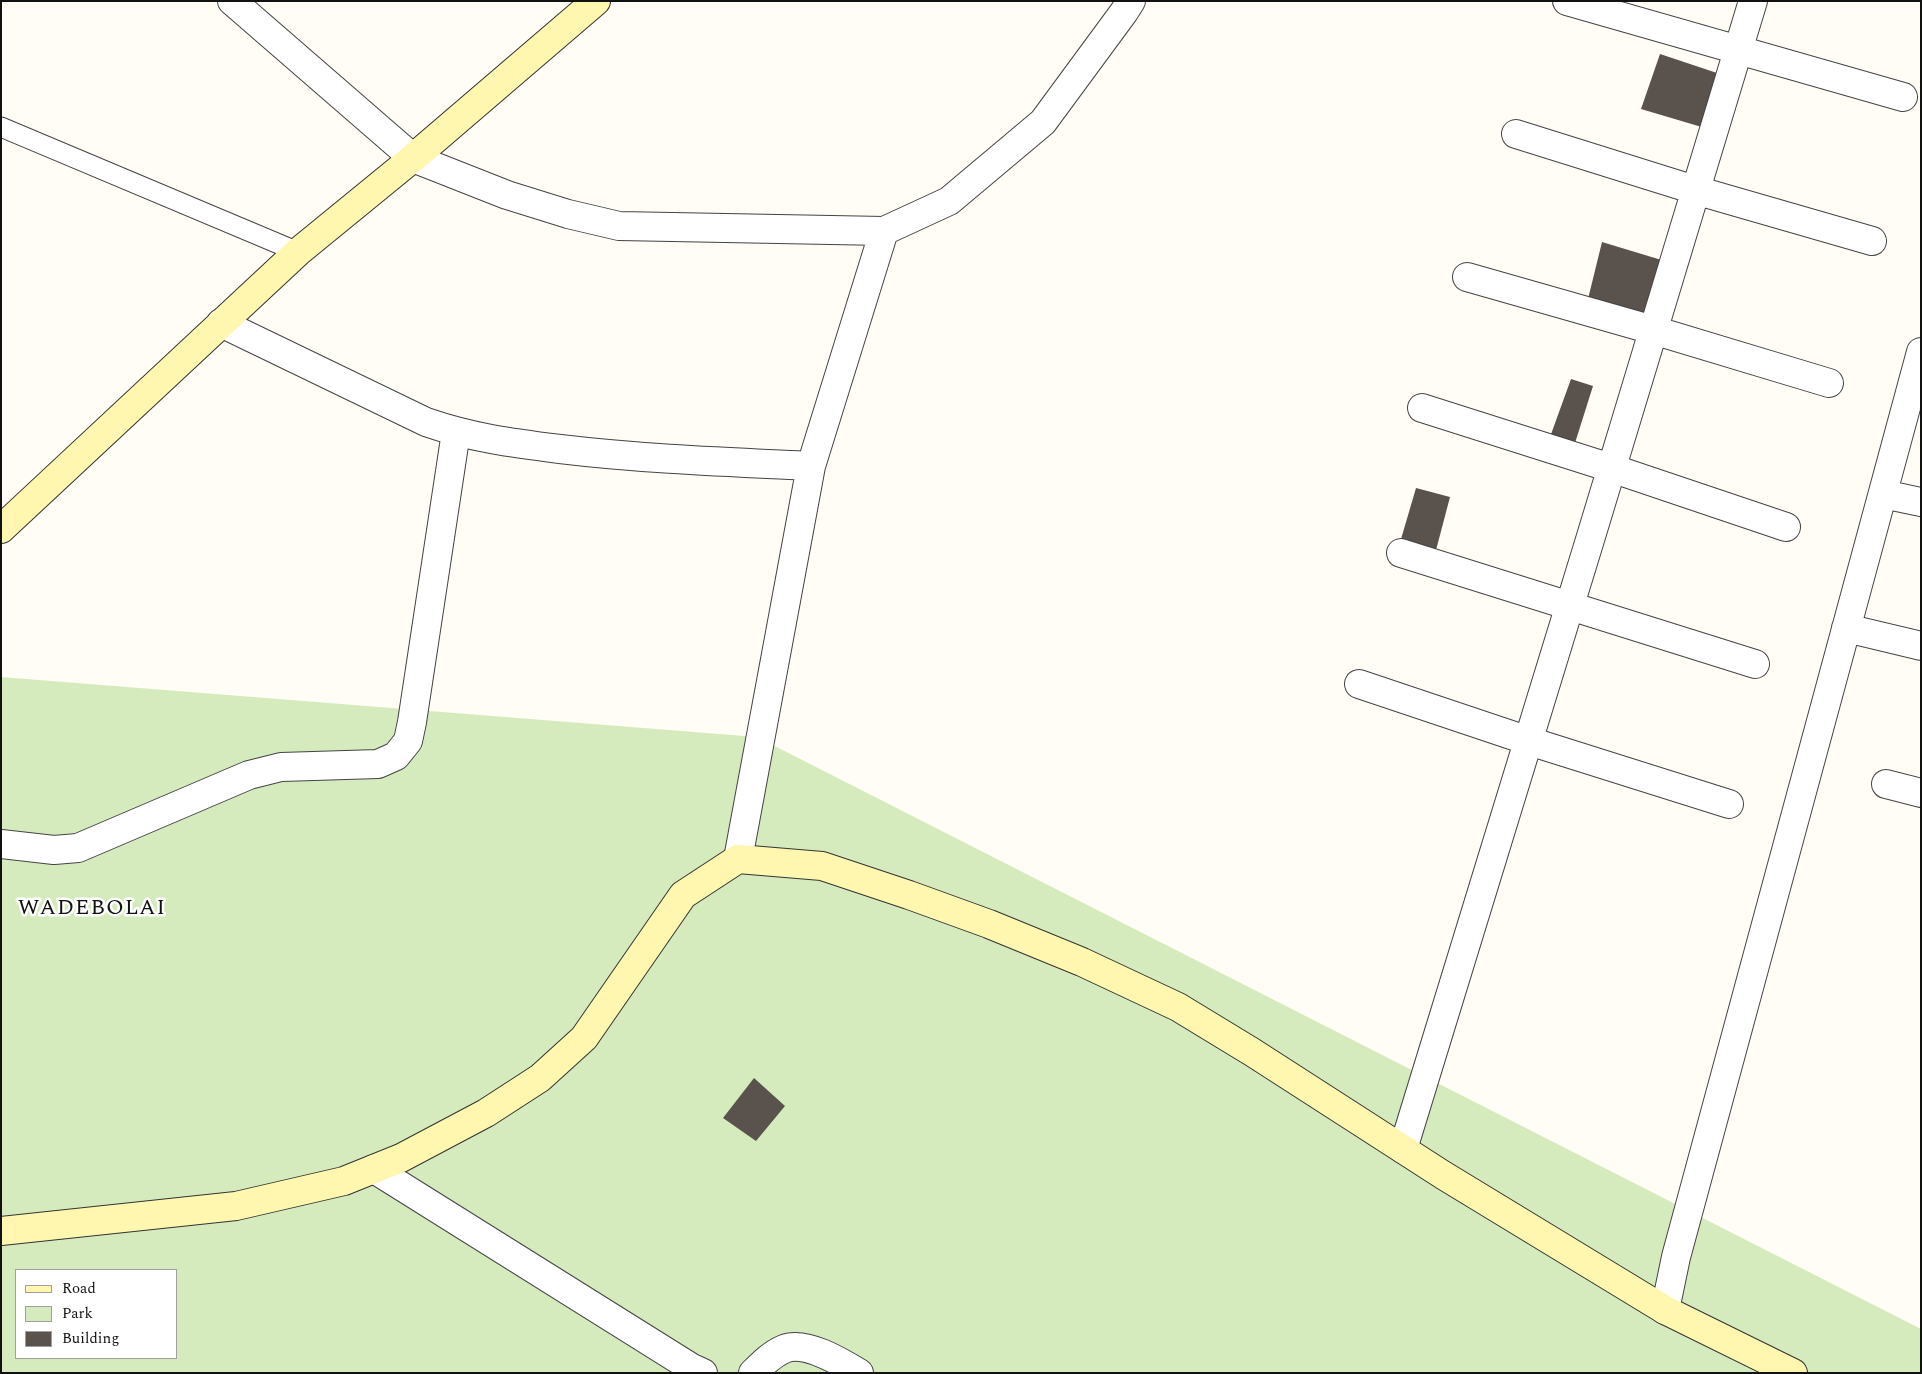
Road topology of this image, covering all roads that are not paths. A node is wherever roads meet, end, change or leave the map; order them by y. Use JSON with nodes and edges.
{"nodes":[{"id":1,"x":232,"y":1,"type":"edge"},
{"id":2,"x":596,"y":1,"type":"edge"},
{"id":3,"x":1131,"y":1,"type":"edge"},
{"id":4,"x":1567,"y":1,"type":"edge"},
{"id":5,"x":1753,"y":1,"type":"edge"},
{"id":6,"x":1738,"y":50,"type":"junction"},
{"id":7,"x":1903,"y":97,"type":"dead end"},
{"id":8,"x":1,"y":127,"type":"edge"},
{"id":9,"x":1516,"y":134,"type":"dead end"},
{"id":10,"x":413,"y":158,"type":"junction"},
{"id":11,"x":1696,"y":190,"type":"junction"},
{"id":12,"x":884,"y":231,"type":"junction"},
{"id":13,"x":1872,"y":241,"type":"dead end"},
{"id":14,"x":298,"y":252,"type":"junction"},
{"id":15,"x":1466,"y":277,"type":"dead end"},
{"id":16,"x":221,"y":324,"type":"junction"},
{"id":17,"x":1653,"y":330,"type":"junction"},
{"id":18,"x":1921,"y":352,"type":"edge"},
{"id":19,"x":1829,"y":383,"type":"dead end"},
{"id":20,"x":1422,"y":408,"type":"dead end"},
{"id":21,"x":456,"y":432,"type":"junction"},
{"id":22,"x":811,"y":466,"type":"junction"},
{"id":23,"x":1611,"y":468,"type":"junction"},
{"id":24,"x":1883,"y":494,"type":"junction"},
{"id":25,"x":1921,"y":502,"type":"edge"},
{"id":26,"x":1786,"y":527,"type":"dead end"},
{"id":27,"x":1,"y":528,"type":"edge"},
{"id":28,"x":1401,"y":553,"type":"dead end"},
{"id":29,"x":1571,"y":605,"type":"junction"},
{"id":30,"x":1846,"y":628,"type":"junction"},
{"id":31,"x":1921,"y":646,"type":"edge"},
{"id":32,"x":1754,"y":664,"type":"dead end"},
{"id":33,"x":1359,"y":684,"type":"dead end"},
{"id":34,"x":1529,"y":742,"type":"junction"},
{"id":35,"x":1886,"y":784,"type":"dead end"},
{"id":36,"x":1921,"y":793,"type":"edge"},
{"id":37,"x":1729,"y":804,"type":"dead end"},
{"id":38,"x":1,"y":844,"type":"edge"},
{"id":39,"x":738,"y":859,"type":"junction"},
{"id":40,"x":1403,"y":1149,"type":"junction"},
{"id":41,"x":374,"y":1169,"type":"junction"},
{"id":42,"x":1,"y":1231,"type":"edge"},
{"id":43,"x":1665,"y":1310,"type":"junction"},
{"id":44,"x":703,"y":1373,"type":"edge"},
{"id":45,"x":753,"y":1373,"type":"edge"},
{"id":46,"x":859,"y":1373,"type":"edge"},
{"id":47,"x":1793,"y":1373,"type":"edge"}],
"edges":[{"from":1,"to":10,"type":"street"},
{"from":2,"to":10,"type":"street"},
{"from":3,"to":12,"type":"street"},
{"from":4,"to":6,"type":"street"},
{"from":5,"to":6,"type":"street"},
{"from":6,"to":7,"type":"street"},
{"from":6,"to":11,"type":"street"},
{"from":8,"to":14,"type":"lane"},
{"from":9,"to":11,"type":"street"},
{"from":10,"to":12,"type":"street"},
{"from":10,"to":14,"type":"street"},
{"from":11,"to":13,"type":"street"},
{"from":11,"to":17,"type":"street"},
{"from":12,"to":22,"type":"street"},
{"from":14,"to":16,"type":"street"},
{"from":15,"to":17,"type":"street"},
{"from":16,"to":21,"type":"street"},
{"from":16,"to":27,"type":"street"},
{"from":17,"to":19,"type":"street"},
{"from":17,"to":23,"type":"street"},
{"from":18,"to":24,"type":"street"},
{"from":20,"to":23,"type":"street"},
{"from":21,"to":22,"type":"street"},
{"from":21,"to":38,"type":"street"},
{"from":22,"to":39,"type":"street"},
{"from":23,"to":26,"type":"street"},
{"from":23,"to":29,"type":"street"},
{"from":24,"to":25,"type":"street"},
{"from":24,"to":30,"type":"street"},
{"from":28,"to":29,"type":"street"},
{"from":29,"to":32,"type":"street"},
{"from":29,"to":34,"type":"street"},
{"from":30,"to":31,"type":"street"},
{"from":30,"to":43,"type":"street"},
{"from":33,"to":34,"type":"street"},
{"from":34,"to":37,"type":"street"},
{"from":34,"to":40,"type":"street"},
{"from":35,"to":36,"type":"street"},
{"from":39,"to":40,"type":"street"},
{"from":39,"to":41,"type":"street"},
{"from":40,"to":43,"type":"street"},
{"from":41,"to":42,"type":"street"},
{"from":41,"to":44,"type":"street"},
{"from":43,"to":47,"type":"street"},
{"from":45,"to":46,"type":"street"}]}
